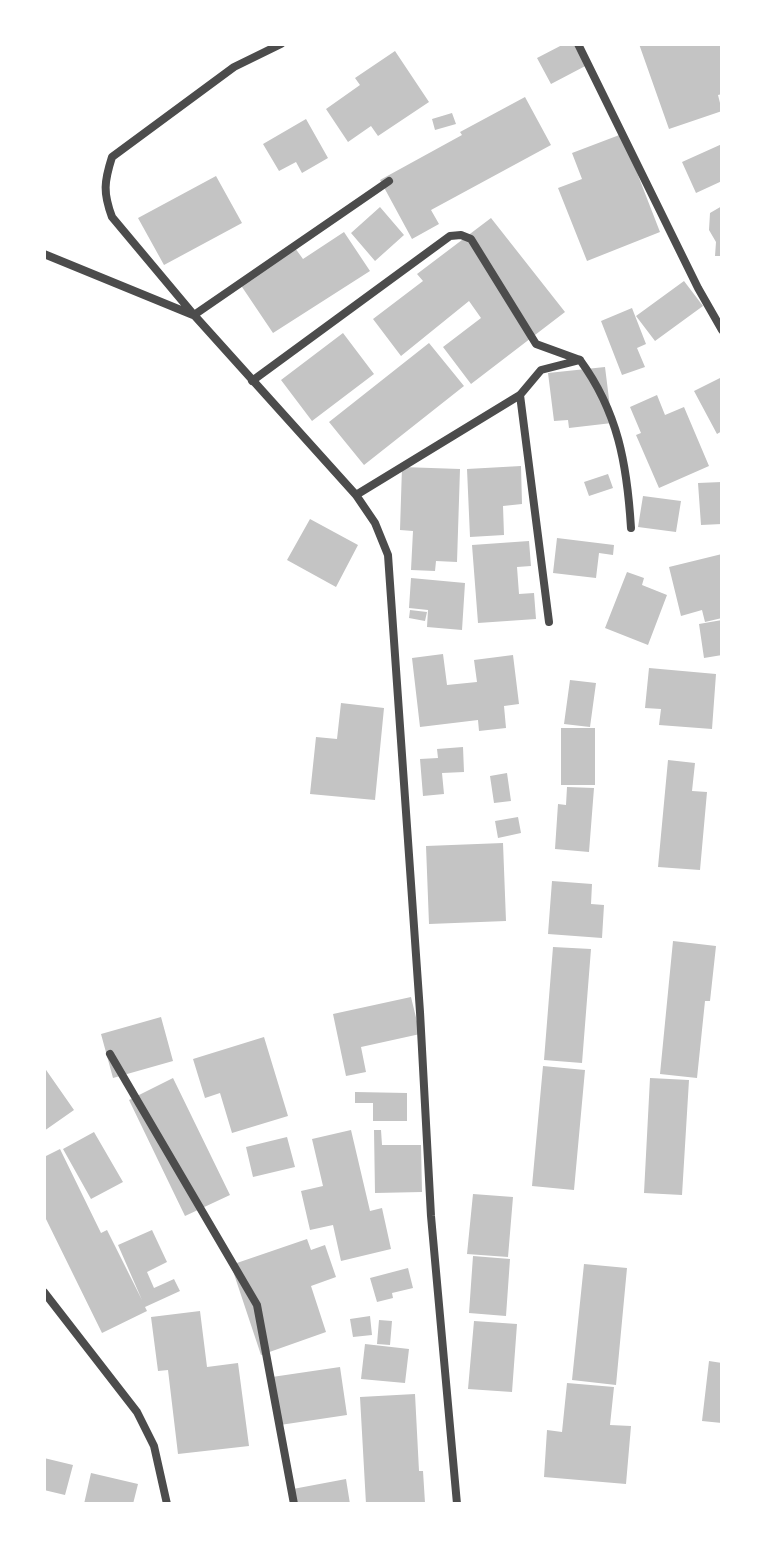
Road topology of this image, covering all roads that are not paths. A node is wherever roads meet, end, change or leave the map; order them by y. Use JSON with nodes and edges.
{"nodes":[{"id":1,"x":281,"y":44,"type":"edge"},
{"id":2,"x":578,"y":44,"type":"edge"},
{"id":3,"x":389,"y":181,"type":"dead end"},
{"id":4,"x":44,"y":254,"type":"edge"},
{"id":5,"x":194,"y":315,"type":"junction"},
{"id":6,"x":722,"y":330,"type":"edge"},
{"id":7,"x":580,"y":360,"type":"junction"},
{"id":8,"x":252,"y":381,"type":"junction"},
{"id":9,"x":520,"y":395,"type":"junction"},
{"id":10,"x":356,"y":495,"type":"junction"},
{"id":11,"x":631,"y":528,"type":"dead end"},
{"id":12,"x":549,"y":622,"type":"dead end"},
{"id":13,"x":110,"y":1054,"type":"dead end"},
{"id":14,"x":44,"y":1292,"type":"edge"},
{"id":15,"x":167,"y":1504,"type":"edge"},
{"id":16,"x":294,"y":1504,"type":"edge"},
{"id":17,"x":457,"y":1504,"type":"edge"}],
"edges":[{"from":1,"to":5,"type":"street"},
{"from":2,"to":6,"type":"street"},
{"from":3,"to":5,"type":"street"},
{"from":4,"to":5,"type":"street"},
{"from":5,"to":8,"type":"street"},
{"from":7,"to":8,"type":"street"},
{"from":7,"to":9,"type":"street"},
{"from":7,"to":11,"type":"street"},
{"from":8,"to":10,"type":"street"},
{"from":9,"to":10,"type":"street"},
{"from":9,"to":12,"type":"street"},
{"from":10,"to":17,"type":"street"},
{"from":13,"to":16,"type":"street"},
{"from":14,"to":15,"type":"street"}]}
